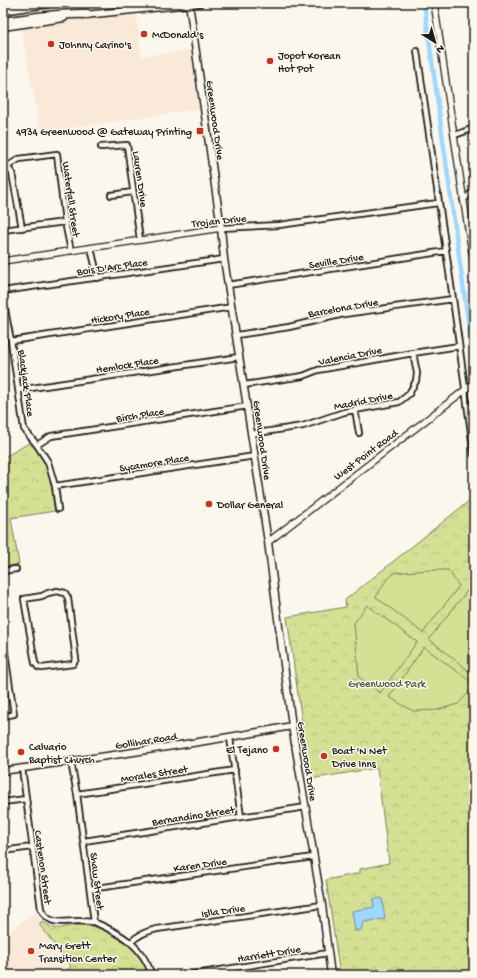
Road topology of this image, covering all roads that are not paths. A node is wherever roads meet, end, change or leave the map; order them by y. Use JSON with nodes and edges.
{"nodes":[{"id":1,"x":48,"y":3,"type":"edge"},
{"id":2,"x":200,"y":3,"type":"edge"},
{"id":3,"x":434,"y":3,"type":"edge"},
{"id":4,"x":189,"y":4,"type":"edge"},
{"id":5,"x":167,"y":5,"type":"edge"},
{"id":6,"x":19,"y":7,"type":"junction"},
{"id":7,"x":3,"y":10,"type":"edge"},
{"id":8,"x":87,"y":14,"type":"junction"},
{"id":9,"x":3,"y":15,"type":"edge"},
{"id":10,"x":3,"y":22,"type":"edge"},
{"id":11,"x":3,"y":27,"type":"edge"},
{"id":12,"x":417,"y":51,"type":"dead end"},
{"id":13,"x":474,"y":128,"type":"edge"},
{"id":14,"x":455,"y":134,"type":"junction"},
{"id":15,"x":101,"y":147,"type":"dead end"},
{"id":16,"x":3,"y":161,"type":"edge"},
{"id":17,"x":8,"y":166,"type":"junction"},
{"id":18,"x":474,"y":191,"type":"edge"},
{"id":19,"x":133,"y":192,"type":"junction"},
{"id":20,"x":111,"y":195,"type":"dead end"},
{"id":21,"x":463,"y":200,"type":"junction"},
{"id":22,"x":438,"y":203,"type":"junction"},
{"id":23,"x":65,"y":222,"type":"junction"},
{"id":24,"x":22,"y":228,"type":"junction"},
{"id":25,"x":221,"y":228,"type":"junction"},
{"id":26,"x":3,"y":230,"type":"edge"},
{"id":27,"x":140,"y":240,"type":"junction"},
{"id":28,"x":91,"y":248,"type":"junction"},
{"id":29,"x":71,"y":251,"type":"junction"},
{"id":30,"x":446,"y":251,"type":"junction"},
{"id":31,"x":224,"y":259,"type":"junction"},
{"id":32,"x":3,"y":261,"type":"edge"},
{"id":33,"x":474,"y":264,"type":"edge"},
{"id":34,"x":98,"y":278,"type":"junction"},
{"id":35,"x":228,"y":285,"type":"junction"},
{"id":36,"x":3,"y":291,"type":"edge"},
{"id":37,"x":3,"y":299,"type":"edge"},
{"id":38,"x":453,"y":299,"type":"junction"},
{"id":39,"x":232,"y":307,"type":"junction"},
{"id":40,"x":237,"y":335,"type":"junction"},
{"id":41,"x":11,"y":341,"type":"junction"},
{"id":42,"x":459,"y":346,"type":"junction"},
{"id":43,"x":413,"y":352,"type":"junction"},
{"id":44,"x":239,"y":357,"type":"junction"},
{"id":45,"x":244,"y":385,"type":"junction"},
{"id":46,"x":470,"y":387,"type":"edge"},
{"id":47,"x":18,"y":390,"type":"junction"},
{"id":48,"x":248,"y":406,"type":"junction"},
{"id":49,"x":355,"y":409,"type":"junction"},
{"id":50,"x":360,"y":432,"type":"dead end"},
{"id":51,"x":251,"y":434,"type":"junction"},
{"id":52,"x":37,"y":445,"type":"junction"},
{"id":53,"x":255,"y":456,"type":"junction"},
{"id":54,"x":474,"y":456,"type":"edge"},
{"id":55,"x":55,"y":486,"type":"junction"},
{"id":56,"x":58,"y":509,"type":"dead end"},
{"id":57,"x":268,"y":542,"type":"junction"},
{"id":58,"x":16,"y":569,"type":"dead end"},
{"id":59,"x":3,"y":570,"type":"edge"},
{"id":60,"x":24,"y":599,"type":"joint"},
{"id":61,"x":3,"y":640,"type":"edge"},
{"id":62,"x":3,"y":716,"type":"edge"},
{"id":63,"x":292,"y":726,"type":"junction"},
{"id":64,"x":230,"y":738,"type":"junction"},
{"id":65,"x":71,"y":762,"type":"junction"},
{"id":66,"x":22,"y":768,"type":"junction"},
{"id":67,"x":235,"y":770,"type":"junction"},
{"id":68,"x":3,"y":771,"type":"edge"},
{"id":69,"x":77,"y":794,"type":"junction"},
{"id":70,"x":26,"y":799,"type":"junction"},
{"id":71,"x":3,"y":802,"type":"edge"},
{"id":72,"x":306,"y":807,"type":"junction"},
{"id":73,"x":242,"y":817,"type":"junction"},
{"id":74,"x":84,"y":841,"type":"junction"},
{"id":75,"x":32,"y":847,"type":"junction"},
{"id":76,"x":3,"y":851,"type":"edge"},
{"id":77,"x":313,"y":857,"type":"junction"},
{"id":78,"x":90,"y":889,"type":"junction"},
{"id":79,"x":322,"y":905,"type":"junction"},
{"id":80,"x":94,"y":922,"type":"junction"},
{"id":81,"x":131,"y":942,"type":"junction"},
{"id":82,"x":328,"y":953,"type":"junction"},
{"id":83,"x":152,"y":975,"type":"edge"},
{"id":84,"x":189,"y":975,"type":"edge"},
{"id":85,"x":331,"y":975,"type":"edge"}],
"edges":[{"from":1,"to":6,"type":"highway"},
{"from":2,"to":4,"type":"main road"},
{"from":3,"to":14,"type":"street"},
{"from":4,"to":5,"type":"main road"},
{"from":4,"to":25,"type":"main road","name":"Greenwood Drive"},
{"from":5,"to":8,"type":"main road"},
{"from":6,"to":7,"type":"highway"},
{"from":6,"to":9,"type":"highway"},
{"from":8,"to":10,"type":"highway"},
{"from":8,"to":11,"type":"main road"},
{"from":12,"to":22,"type":"street"},
{"from":13,"to":14,"type":"street"},
{"from":14,"to":21,"type":"street"},
{"from":15,"to":19,"type":"street","name":"Lauren Drive"},
{"from":16,"to":17,"type":"street"},
{"from":17,"to":23,"type":"street","name":"Waterfall Street"},
{"from":17,"to":24,"type":"street"},
{"from":18,"to":21,"type":"street"},
{"from":19,"to":20,"type":"street"},
{"from":19,"to":27,"type":"street","name":"Lauren Drive"},
{"from":21,"to":33,"type":"street"},
{"from":22,"to":25,"type":"street","name":"Trojan Drive"},
{"from":22,"to":30,"type":"street"},
{"from":23,"to":24,"type":"street"},
{"from":23,"to":29,"type":"street","name":"Waterfall Street"},
{"from":24,"to":26,"type":"street"},
{"from":25,"to":27,"type":"street","name":"Trojan Drive"},
{"from":25,"to":31,"type":"main road","name":"Greenwood Drive"},
{"from":27,"to":28,"type":"street","name":"Trojan Drive"},
{"from":28,"to":29,"type":"street","name":"Trojan Drive"},
{"from":28,"to":34,"type":"street"},
{"from":29,"to":32,"type":"street","name":"Trojan Drive"},
{"from":30,"to":35,"type":"street","name":"Seville Drive"},
{"from":30,"to":38,"type":"street"},
{"from":31,"to":34,"type":"street","name":"Bois D'Arc Place"},
{"from":31,"to":35,"type":"main road","name":"Greenwood Drive"},
{"from":34,"to":36,"type":"street","name":"Bois D'Arc Place"},
{"from":35,"to":39,"type":"main road","name":"Greenwood Drive"},
{"from":37,"to":41,"type":"street","name":"Blackjack Place"},
{"from":38,"to":40,"type":"street","name":"Barcelona Drive"},
{"from":38,"to":42,"type":"street"},
{"from":39,"to":40,"type":"main road","name":"Greenwood Drive"},
{"from":39,"to":41,"type":"street","name":"Hickory Place"},
{"from":40,"to":44,"type":"main road","name":"Greenwood Drive"},
{"from":41,"to":47,"type":"street","name":"Blackjack Place"},
{"from":42,"to":43,"type":"street","name":"Valencia Drive"},
{"from":42,"to":46,"type":"street"},
{"from":43,"to":45,"type":"street","name":"Valencia Drive"},
{"from":43,"to":49,"type":"street","name":"Madrid Drive"},
{"from":44,"to":45,"type":"main road","name":"Greenwood Drive"},
{"from":44,"to":47,"type":"street","name":"Hemlock Place"},
{"from":45,"to":48,"type":"main road","name":"Greenwood Drive"},
{"from":46,"to":54,"type":"street"},
{"from":46,"to":57,"type":"street","name":"West Point Road"},
{"from":47,"to":52,"type":"street","name":"Blackjack Place"},
{"from":48,"to":51,"type":"main road","name":"Greenwood Drive"},
{"from":48,"to":52,"type":"street","name":"Birch Place"},
{"from":49,"to":50,"type":"street"},
{"from":49,"to":51,"type":"street","name":"Madrid Drive"},
{"from":51,"to":53,"type":"main road","name":"Greenwood Drive"},
{"from":52,"to":55,"type":"street","name":"Blackjack Place"},
{"from":53,"to":55,"type":"street","name":"Sycamore Place"},
{"from":53,"to":57,"type":"main road","name":"Greenwood Drive"},
{"from":55,"to":56,"type":"street","name":"Blackjack Place"},
{"from":57,"to":63,"type":"main road","name":"Greenwood Drive"},
{"from":58,"to":59,"type":"street"},
{"from":60,"to":60,"type":"street"},
{"from":61,"to":62,"type":"street"},
{"from":63,"to":64,"type":"main road","name":"Gollihar Road"},
{"from":63,"to":72,"type":"main road","name":"Greenwood Drive"},
{"from":64,"to":65,"type":"main road","name":"Gollihar Road"},
{"from":64,"to":67,"type":"street"},
{"from":65,"to":66,"type":"main road","name":"Gollihar Road"},
{"from":65,"to":69,"type":"street","name":"Shaw Street"},
{"from":66,"to":68,"type":"main road","name":"Gollihar Road"},
{"from":66,"to":70,"type":"street","name":"Castenon Street"},
{"from":67,"to":69,"type":"street","name":"Morales Street"},
{"from":67,"to":73,"type":"street"},
{"from":69,"to":74,"type":"street","name":"Shaw Street"},
{"from":70,"to":71,"type":"street"},
{"from":70,"to":75,"type":"street","name":"Castenon Street"},
{"from":72,"to":73,"type":"street","name":"Bernandino Street"},
{"from":72,"to":77,"type":"main road","name":"Greenwood Drive"},
{"from":73,"to":74,"type":"street","name":"Bernandino Street"},
{"from":74,"to":78,"type":"street","name":"Shaw Street"},
{"from":75,"to":76,"type":"street"},
{"from":75,"to":80,"type":"street","name":"Castenon Street"},
{"from":77,"to":78,"type":"street","name":"Karen Drive"},
{"from":77,"to":79,"type":"main road","name":"Greenwood Drive"},
{"from":78,"to":80,"type":"street","name":"Shaw Street"},
{"from":79,"to":81,"type":"street","name":"Islla Drive"},
{"from":79,"to":82,"type":"main road","name":"Greenwood Drive"},
{"from":80,"to":81,"type":"street","name":"Shaw Street"},
{"from":81,"to":83,"type":"street","name":"Shaw Street"},
{"from":82,"to":84,"type":"street","name":"Harriett Drive"},
{"from":82,"to":85,"type":"main road","name":"Greenwood Drive"}]}
